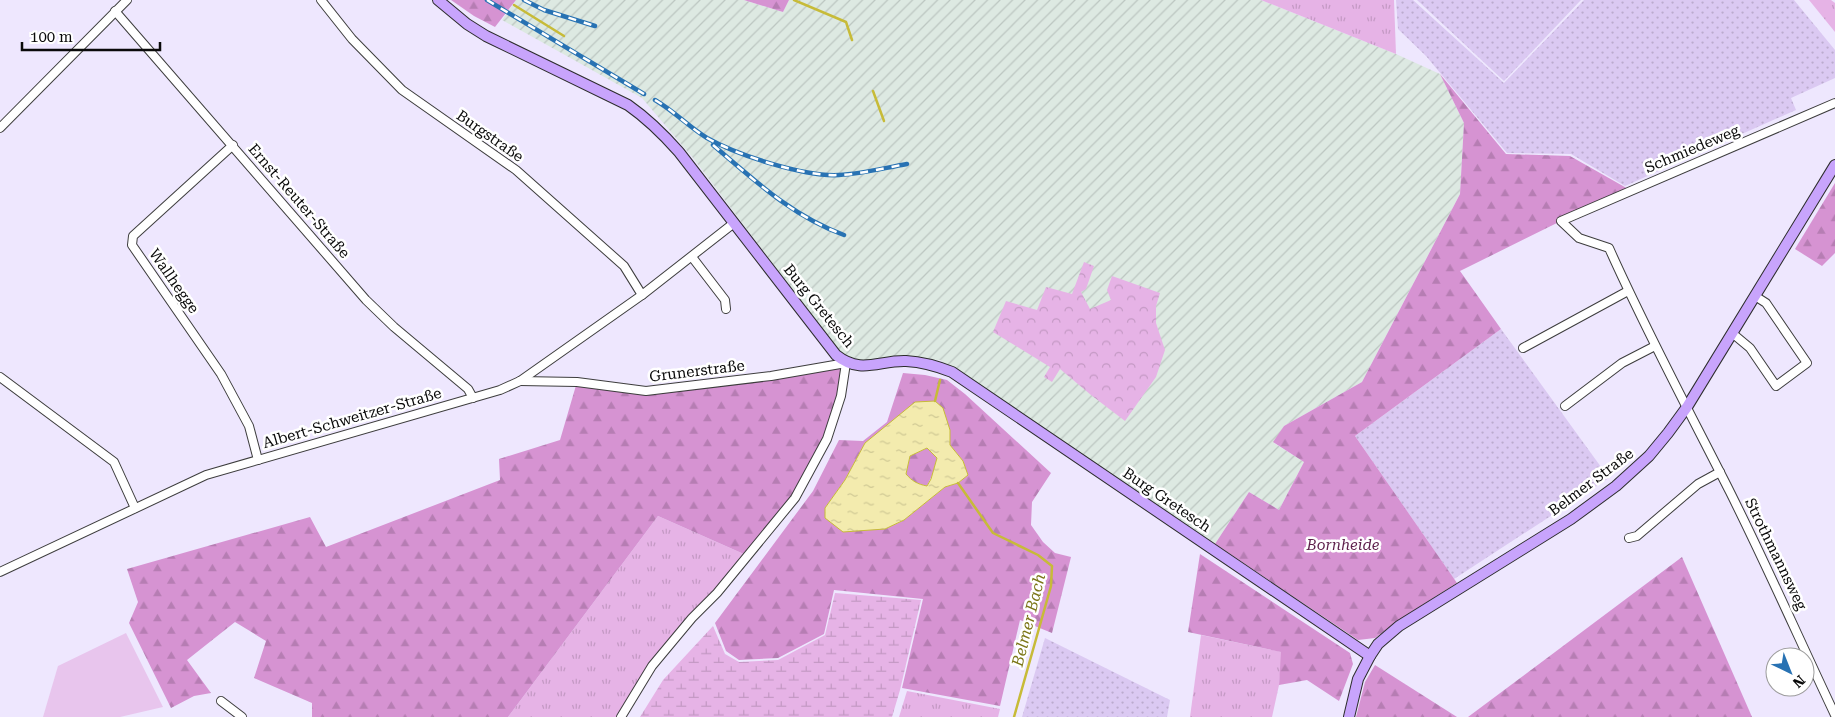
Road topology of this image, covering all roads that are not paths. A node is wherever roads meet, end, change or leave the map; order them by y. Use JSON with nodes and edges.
{"nodes":[{"id":1,"x":127,"y":0,"type":"edge"},
{"id":2,"x":321,"y":0,"type":"edge"},
{"id":3,"x":438,"y":0,"type":"edge"},
{"id":4,"x":115,"y":12,"type":"junction"},
{"id":5,"x":1835,"y":102,"type":"edge"},
{"id":6,"x":0,"y":128,"type":"edge"},
{"id":7,"x":234,"y":146,"type":"junction"},
{"id":8,"x":1835,"y":165,"type":"edge"},
{"id":9,"x":1561,"y":221,"type":"joint"},
{"id":10,"x":734,"y":223,"type":"junction"},
{"id":11,"x":692,"y":257,"type":"junction"},
{"id":12,"x":1628,"y":291,"type":"junction"},
{"id":13,"x":642,"y":295,"type":"junction"},
{"id":14,"x":1755,"y":296,"type":"junction"},
{"id":15,"x":726,"y":310,"type":"dead end"},
{"id":16,"x":1732,"y":333,"type":"junction"},
{"id":17,"x":1655,"y":346,"type":"junction"},
{"id":18,"x":1523,"y":348,"type":"dead end"},
{"id":19,"x":846,"y":363,"type":"junction"},
{"id":20,"x":0,"y":377,"type":"edge"},
{"id":21,"x":520,"y":381,"type":"junction"},
{"id":22,"x":473,"y":398,"type":"junction"},
{"id":23,"x":1566,"y":406,"type":"dead end"},
{"id":24,"x":1687,"y":407,"type":"junction"},
{"id":25,"x":258,"y":460,"type":"junction"},
{"id":26,"x":1720,"y":472,"type":"junction"},
{"id":27,"x":135,"y":508,"type":"junction"},
{"id":28,"x":1628,"y":538,"type":"dead end"},
{"id":29,"x":0,"y":572,"type":"edge"},
{"id":30,"x":1370,"y":656,"type":"junction"},
{"id":31,"x":221,"y":702,"type":"dead end"},
{"id":32,"x":1835,"y":715,"type":"edge"},
{"id":33,"x":242,"y":717,"type":"edge"},
{"id":34,"x":621,"y":717,"type":"edge"},
{"id":35,"x":1349,"y":717,"type":"edge"}],
"edges":[{"from":1,"to":4,"type":"street"},
{"from":2,"to":13,"type":"street","name":"Burgstraße"},
{"from":3,"to":10,"type":"street","name":"Burg Gretesch"},
{"from":4,"to":6,"type":"street"},
{"from":4,"to":7,"type":"street","name":"Ernst-Reuter-Straße"},
{"from":5,"to":9,"type":"street","name":"Schmiedeweg"},
{"from":7,"to":22,"type":"street","name":"Ernst-Reuter-Straße"},
{"from":7,"to":25,"type":"street","name":"Wallhegge"},
{"from":8,"to":14,"type":"street","name":"Belmer Straße"},
{"from":9,"to":12,"type":"street","name":"Strothmannsweg"},
{"from":10,"to":11,"type":"street","name":"Albert-Schweitzer-Straße"},
{"from":10,"to":19,"type":"street","name":"Burg Gretesch"},
{"from":11,"to":13,"type":"street","name":"Albert-Schweitzer-Straße"},
{"from":11,"to":15,"type":"street"},
{"from":12,"to":17,"type":"street","name":"Strothmannsweg"},
{"from":12,"to":18,"type":"street"},
{"from":13,"to":21,"type":"street","name":"Albert-Schweitzer-Straße"},
{"from":14,"to":16,"type":"street","name":"Belmer Straße"},
{"from":14,"to":16,"type":"street"},
{"from":16,"to":24,"type":"street","name":"Belmer Straße"},
{"from":17,"to":23,"type":"street"},
{"from":17,"to":24,"type":"street","name":"Strothmannsweg"},
{"from":19,"to":21,"type":"street","name":"Grunerstraße"},
{"from":19,"to":30,"type":"street","name":"Burg Gretesch"},
{"from":19,"to":34,"type":"street"},
{"from":20,"to":27,"type":"street"},
{"from":21,"to":22,"type":"street","name":"Albert-Schweitzer-Straße"},
{"from":22,"to":25,"type":"street","name":"Albert-Schweitzer-Straße"},
{"from":24,"to":26,"type":"street","name":"Strothmannsweg"},
{"from":24,"to":30,"type":"street","name":"Belmer Straße"},
{"from":25,"to":27,"type":"street","name":"Albert-Schweitzer-Straße"},
{"from":26,"to":28,"type":"street"},
{"from":26,"to":32,"type":"street","name":"Strothmannsweg"},
{"from":27,"to":29,"type":"street","name":"Albert-Schweitzer-Straße"},
{"from":30,"to":35,"type":"street","name":"Belmer Straße"},
{"from":31,"to":33,"type":"street"}]}
